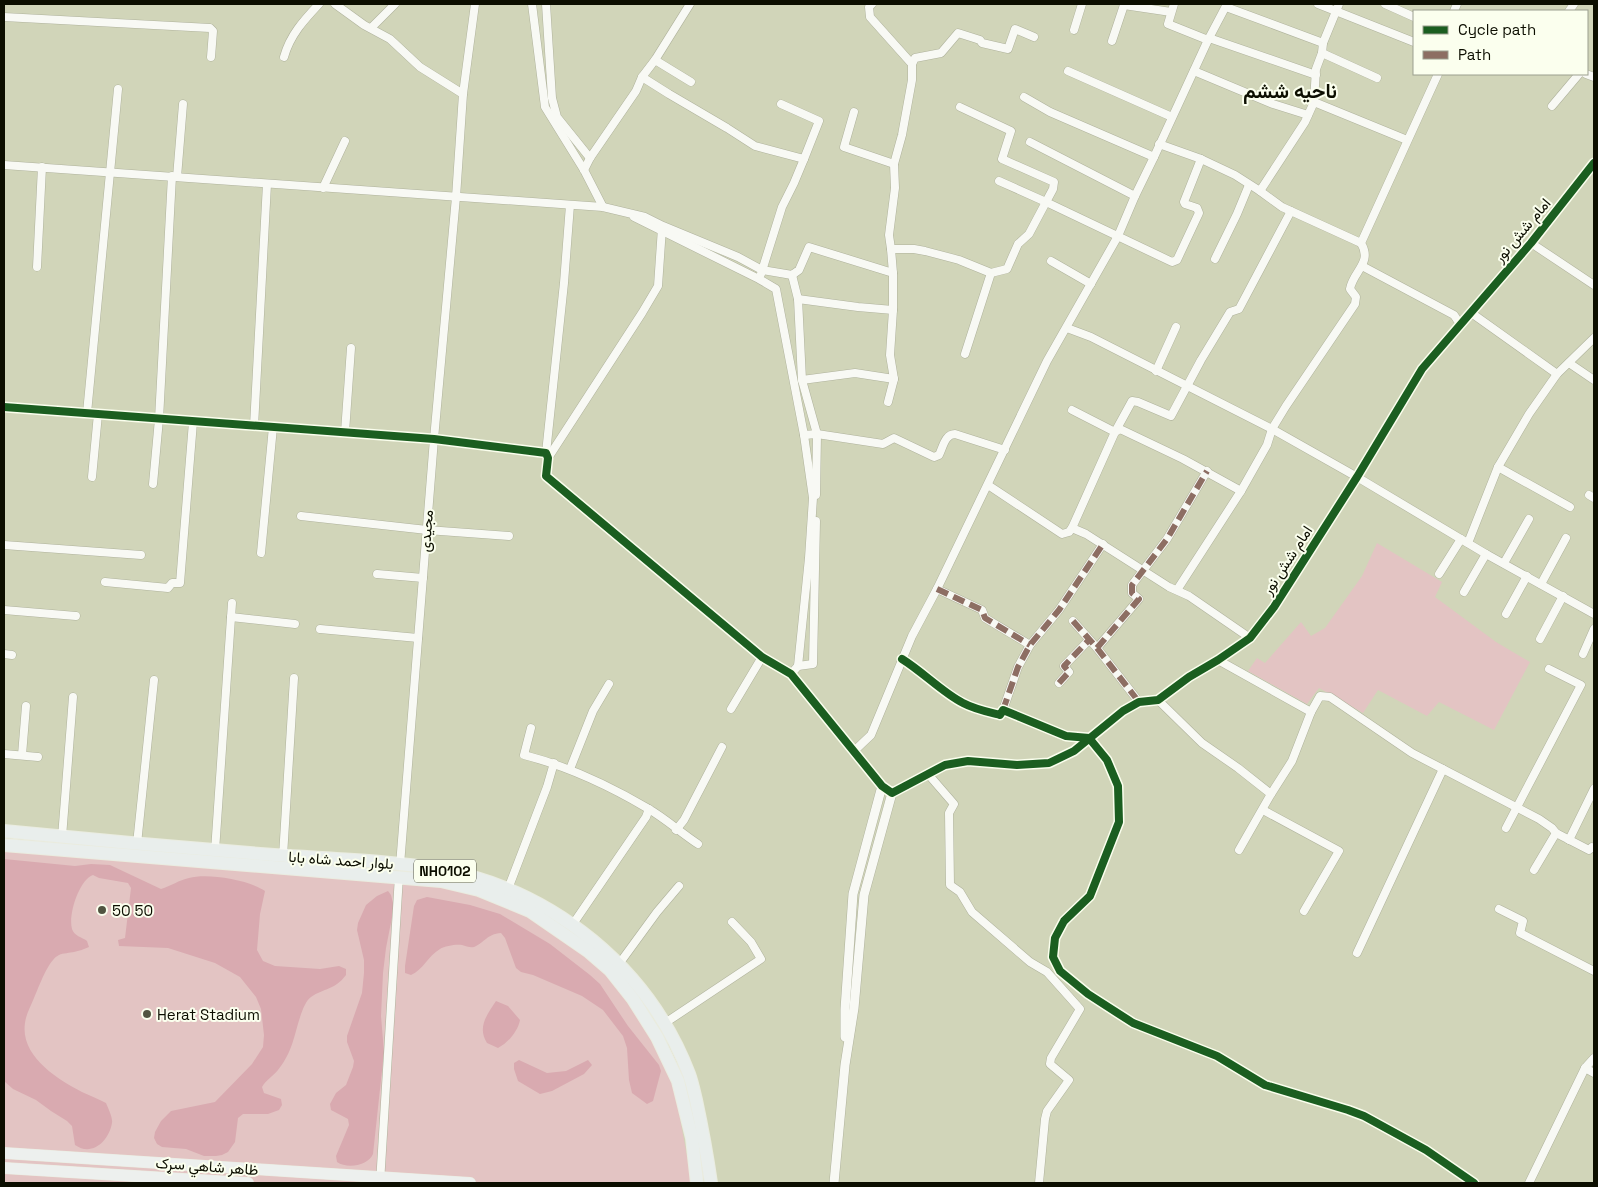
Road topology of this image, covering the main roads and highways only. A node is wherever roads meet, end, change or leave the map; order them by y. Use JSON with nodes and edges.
{"nodes":[{"id":1,"x":4,"y":831,"type":"edge"},
{"id":2,"x":4,"y":845,"type":"edge"},
{"id":3,"x":400,"y":870,"type":"junction"},
{"id":4,"x":4,"y":1153,"type":"edge"},
{"id":5,"x":4,"y":1168,"type":"edge"},
{"id":6,"x":142,"y":1180,"type":"edge"},
{"id":7,"x":380,"y":1180,"type":"edge"},
{"id":8,"x":248,"y":1183,"type":"edge"},
{"id":9,"x":470,"y":1183,"type":"edge"},
{"id":10,"x":697,"y":1183,"type":"edge"},
{"id":11,"x":711,"y":1183,"type":"edge"}],
"edges":[{"from":1,"to":3,"type":"highway","name":"بلوار احمد شاه بابا","number":"NH0102"},
{"from":2,"to":3,"type":"highway","name":"بلوار احمد شاه بابا","number":"NH0102"},
{"from":3,"to":10,"type":"highway","name":"بلوار احمد شاه بابا","number":"NH0102"},
{"from":3,"to":11,"type":"highway","name":"بلوار احمد شاه بابا","number":"NH0102"},
{"from":4,"to":7,"type":"main road","name":"ظاهر شاهي سړک"},
{"from":5,"to":6,"type":"main road"},
{"from":6,"to":8,"type":"main road"},
{"from":7,"to":9,"type":"main road","name":"ظاهر شاهي سړک"}]}
